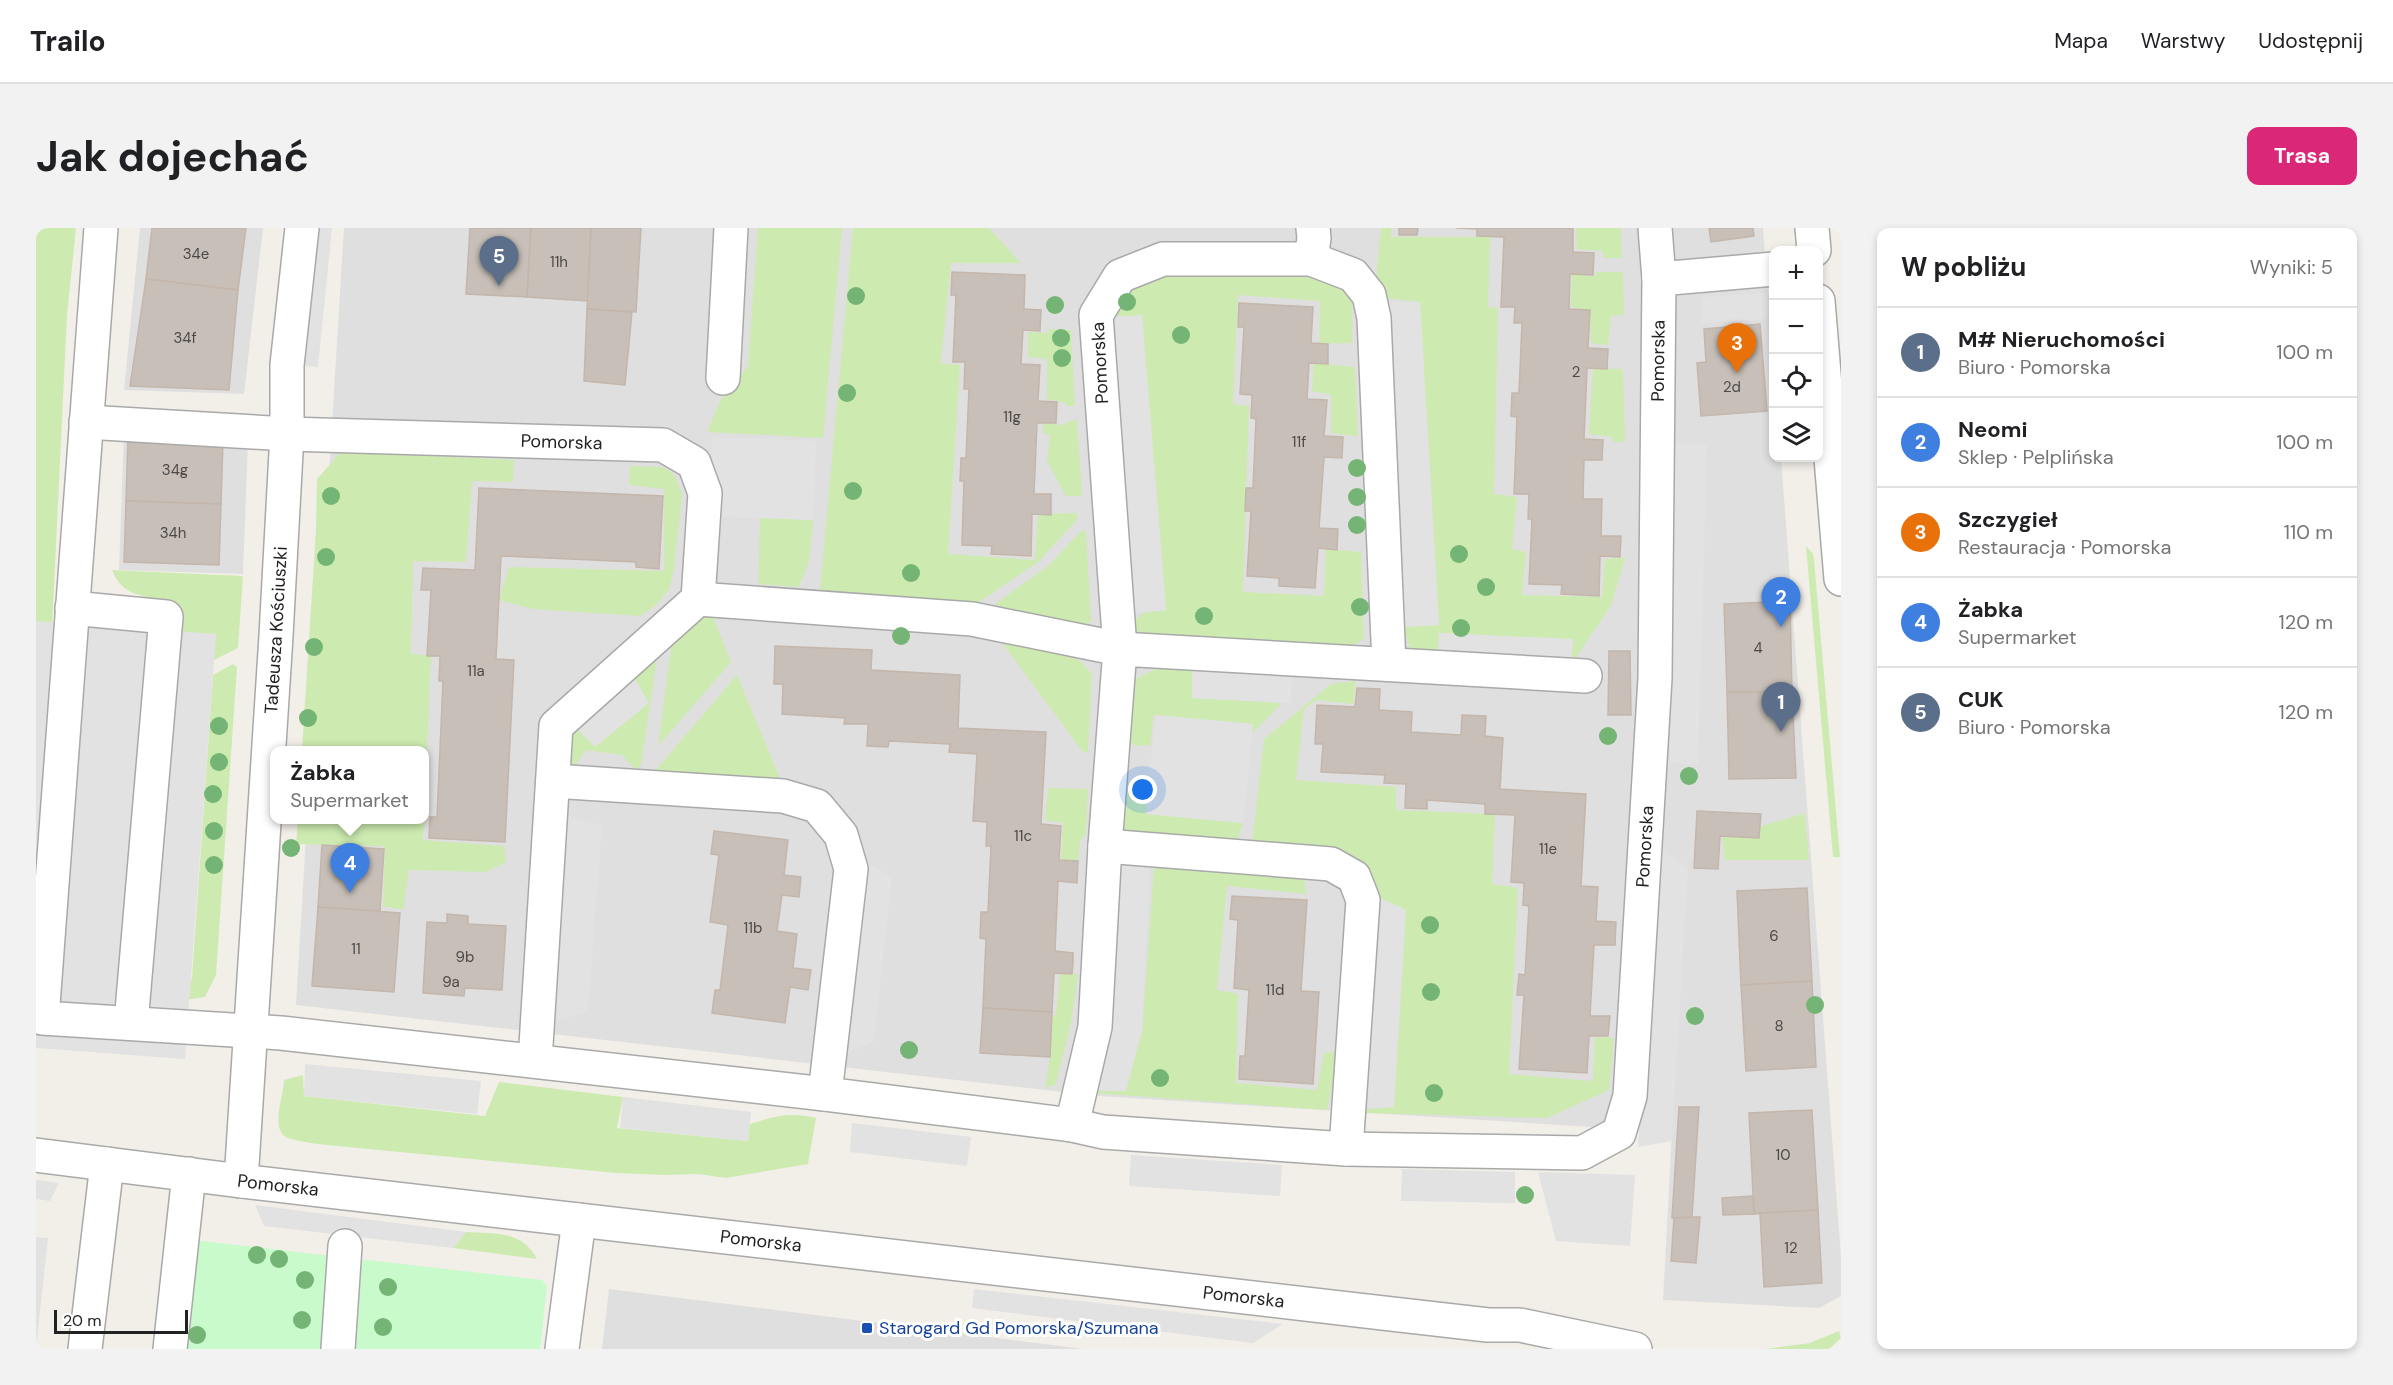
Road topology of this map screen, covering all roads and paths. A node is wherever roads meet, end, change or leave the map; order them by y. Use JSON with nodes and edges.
{"nodes":[{"id":1,"x":101,"y":228,"type":"edge"},
{"id":2,"x":302,"y":228,"type":"edge"},
{"id":3,"x":731,"y":228,"type":"edge"},
{"id":4,"x":1655,"y":228,"type":"edge"},
{"id":5,"x":1812,"y":228,"type":"edge"},
{"id":6,"x":1312,"y":244,"type":"edge"},
{"id":7,"x":1814,"y":246,"type":"edge"},
{"id":8,"x":1769,"y":269,"type":"edge"},
{"id":9,"x":1659,"y":279,"type":"junction"},
{"id":10,"x":1822,"y":354,"type":"edge"},
{"id":11,"x":723,"y":378,"type":"dead end"},
{"id":12,"x":86,"y":422,"type":"junction"},
{"id":13,"x":287,"y":434,"type":"junction"},
{"id":14,"x":1841,"y":579,"type":"edge"},
{"id":15,"x":698,"y":598,"type":"junction"},
{"id":16,"x":72,"y":608,"type":"junction"},
{"id":17,"x":1120,"y":649,"type":"junction"},
{"id":18,"x":1389,"y":664,"type":"junction"},
{"id":19,"x":1585,"y":676,"type":"dead end"},
{"id":20,"x":553,"y":781,"type":"junction"},
{"id":21,"x":1105,"y":846,"type":"junction"},
{"id":22,"x":130,"y":1023,"type":"junction"},
{"id":23,"x":252,"y":1032,"type":"junction"},
{"id":24,"x":535,"y":1062,"type":"junction"},
{"id":25,"x":825,"y":1094,"type":"junction"},
{"id":26,"x":1072,"y":1125,"type":"junction"},
{"id":27,"x":1346,"y":1149,"type":"junction"},
{"id":28,"x":36,"y":1155,"type":"edge"},
{"id":29,"x":106,"y":1164,"type":"junction"},
{"id":30,"x":189,"y":1174,"type":"junction"},
{"id":31,"x":241,"y":1181,"type":"junction"},
{"id":32,"x":579,"y":1220,"type":"junction"},
{"id":33,"x":345,"y":1246,"type":"dead end"},
{"id":34,"x":1488,"y":1325,"type":"junction"},
{"id":35,"x":86,"y":1349,"type":"edge"},
{"id":36,"x":170,"y":1349,"type":"edge"},
{"id":37,"x":338,"y":1349,"type":"edge"},
{"id":38,"x":562,"y":1349,"type":"edge"},
{"id":39,"x":1557,"y":1349,"type":"edge"},
{"id":40,"x":1635,"y":1349,"type":"edge"}],
"edges":[{"from":1,"to":12,"type":"street"},
{"from":2,"to":13,"type":"street","name":"Tadeusza Kościuszki"},
{"from":3,"to":11,"type":"street"},
{"from":4,"to":9,"type":"street","name":"Pomorska"},
{"from":5,"to":7,"type":"street"},
{"from":6,"to":17,"type":"street","name":"Pomorska"},
{"from":6,"to":18,"type":"street","name":"Pomorska"},
{"from":8,"to":9,"type":"street"},
{"from":9,"to":27,"type":"street","name":"Pomorska"},
{"from":10,"to":14,"type":"street"},
{"from":12,"to":13,"type":"street","name":"Pomorska"},
{"from":12,"to":16,"type":"street"},
{"from":13,"to":15,"type":"street","name":"Pomorska"},
{"from":13,"to":23,"type":"street","name":"Tadeusza Kościuszki"},
{"from":15,"to":17,"type":"street"},
{"from":15,"to":20,"type":"street"},
{"from":16,"to":22,"type":"street"},
{"from":16,"to":22,"type":"street"},
{"from":17,"to":18,"type":"street"},
{"from":17,"to":21,"type":"street","name":"Pomorska"},
{"from":18,"to":19,"type":"street"},
{"from":20,"to":24,"type":"street"},
{"from":20,"to":25,"type":"street"},
{"from":21,"to":26,"type":"street","name":"Pomorska"},
{"from":21,"to":27,"type":"street"},
{"from":22,"to":23,"type":"street"},
{"from":23,"to":24,"type":"street","name":"Pomorska"},
{"from":23,"to":31,"type":"street","name":"Tadeusza Kościuszki"},
{"from":24,"to":25,"type":"street","name":"Pomorska"},
{"from":25,"to":26,"type":"street","name":"Pomorska"},
{"from":26,"to":27,"type":"street","name":"Pomorska"},
{"from":28,"to":29,"type":"street","name":"Pomorska"},
{"from":29,"to":30,"type":"street","name":"Pomorska"},
{"from":29,"to":35,"type":"street"},
{"from":30,"to":31,"type":"street","name":"Pomorska"},
{"from":30,"to":36,"type":"street"},
{"from":31,"to":32,"type":"street","name":"Pomorska"},
{"from":32,"to":34,"type":"street","name":"Pomorska"},
{"from":32,"to":38,"type":"street"},
{"from":33,"to":37,"type":"street"},
{"from":34,"to":39,"type":"street","name":"Pomorska"},
{"from":34,"to":40,"type":"street","name":"Pomorska"}]}
